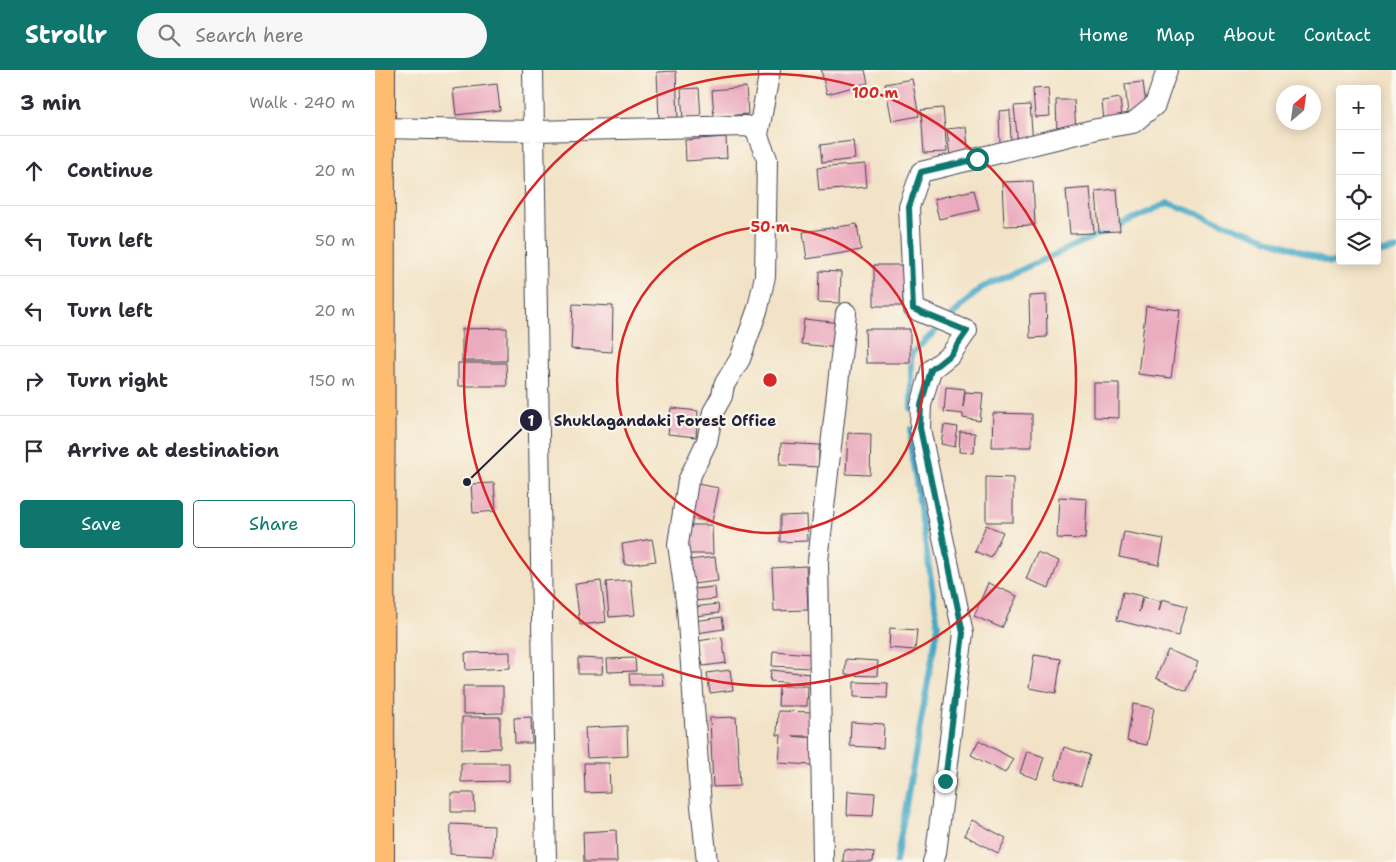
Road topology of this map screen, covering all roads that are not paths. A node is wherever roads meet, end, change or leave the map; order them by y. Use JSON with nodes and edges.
{"nodes":[{"id":1,"x":381,"y":70,"type":"edge"},
{"id":2,"x":533,"y":70,"type":"edge"},
{"id":3,"x":770,"y":70,"type":"edge"},
{"id":4,"x":1167,"y":70,"type":"edge"},
{"id":5,"x":381,"y":128,"type":"junction"},
{"id":6,"x":534,"y":131,"type":"junction"},
{"id":7,"x":758,"y":135,"type":"junction"},
{"id":8,"x":846,"y":313,"type":"dead end"},
{"id":9,"x":380,"y":862,"type":"edge"},
{"id":10,"x":546,"y":862,"type":"edge"},
{"id":11,"x":707,"y":862,"type":"edge"},
{"id":12,"x":823,"y":862,"type":"edge"},
{"id":13,"x":933,"y":862,"type":"edge"}],
"edges":[{"from":1,"to":5,"type":"highway"},
{"from":2,"to":6,"type":"street"},
{"from":3,"to":7,"type":"street"},
{"from":4,"to":13,"type":"street"},
{"from":5,"to":6,"type":"street"},
{"from":5,"to":9,"type":"highway"},
{"from":6,"to":7,"type":"street"},
{"from":6,"to":10,"type":"street"},
{"from":7,"to":11,"type":"street"},
{"from":8,"to":12,"type":"street"}]}
